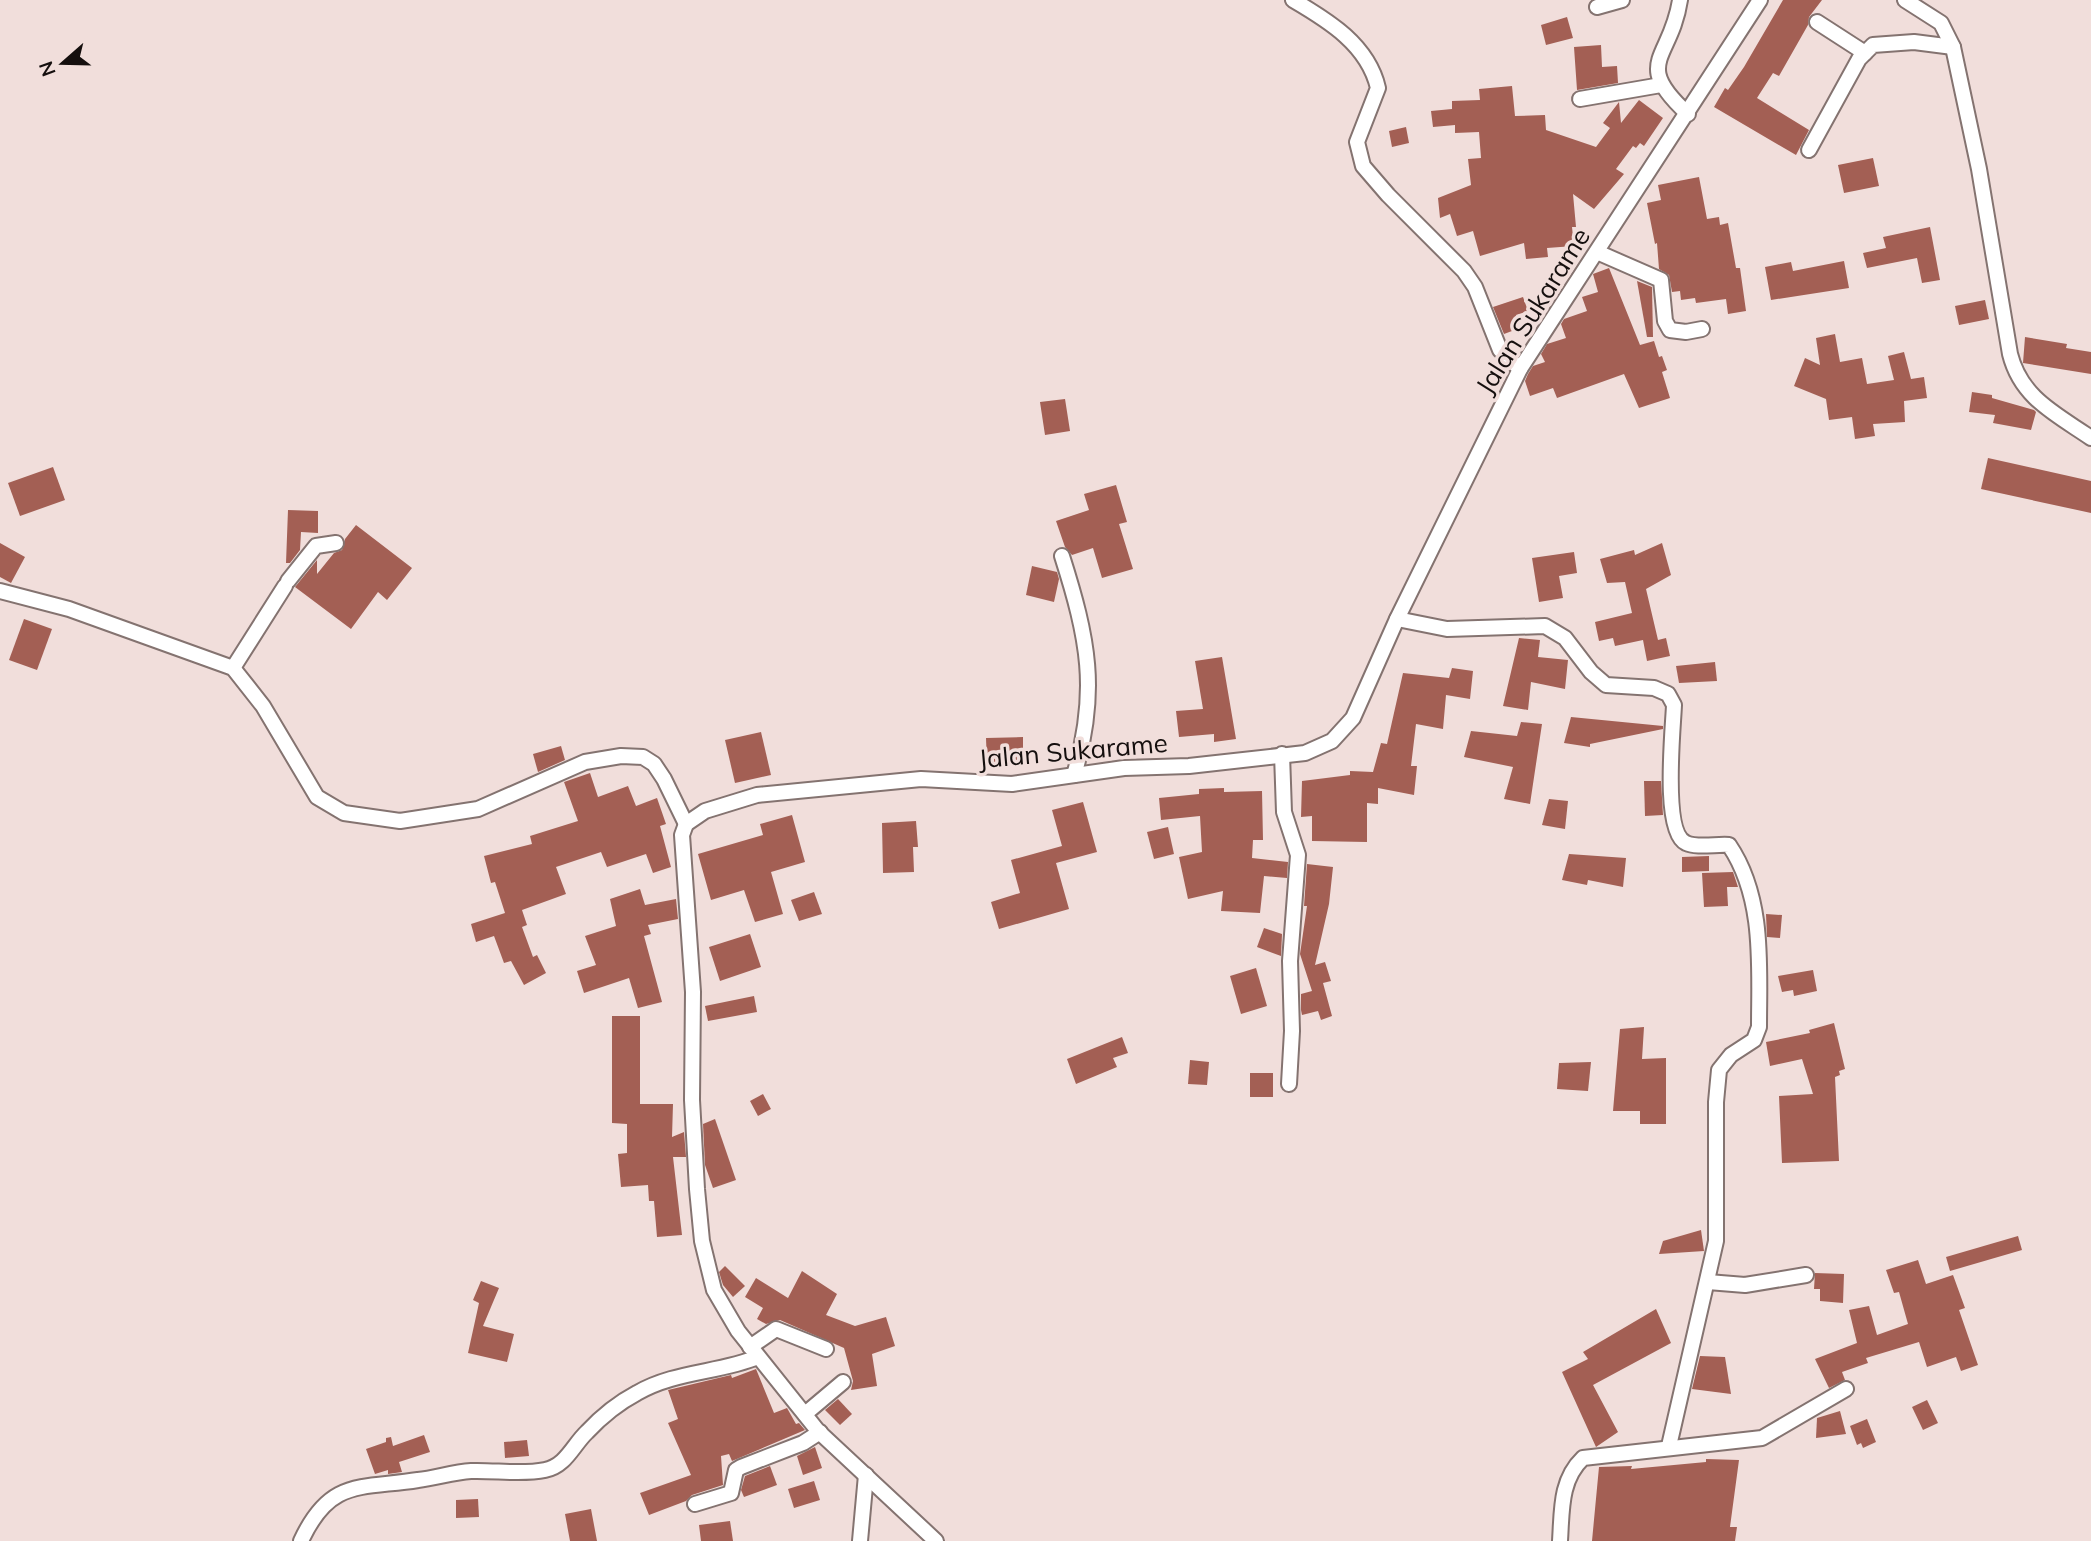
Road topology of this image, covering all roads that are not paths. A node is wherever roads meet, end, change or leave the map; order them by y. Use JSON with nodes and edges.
{"nodes":[{"id":1,"x":1293,"y":0,"type":"edge"},
{"id":2,"x":1622,"y":0,"type":"edge"},
{"id":3,"x":1680,"y":0,"type":"edge"},
{"id":4,"x":1760,"y":0,"type":"edge"},
{"id":5,"x":1905,"y":0,"type":"edge"},
{"id":6,"x":1597,"y":7,"type":"dead end"},
{"id":7,"x":1816,"y":22,"type":"dead end"},
{"id":8,"x":1953,"y":47,"type":"junction"},
{"id":9,"x":1865,"y":53,"type":"junction"},
{"id":10,"x":1661,"y":85,"type":"junction"},
{"id":11,"x":1580,"y":99,"type":"dead end"},
{"id":12,"x":1688,"y":114,"type":"junction"},
{"id":13,"x":1809,"y":150,"type":"dead end"},
{"id":14,"x":1597,"y":252,"type":"junction"},
{"id":15,"x":1702,"y":329,"type":"dead end"},
{"id":16,"x":1520,"y":369,"type":"junction"},
{"id":17,"x":2091,"y":438,"type":"edge"},
{"id":18,"x":336,"y":543,"type":"dead end"},
{"id":19,"x":1062,"y":556,"type":"dead end"},
{"id":20,"x":0,"y":591,"type":"edge"},
{"id":21,"x":1397,"y":618,"type":"junction"},
{"id":22,"x":233,"y":668,"type":"junction"},
{"id":23,"x":1282,"y":754,"type":"junction"},
{"id":24,"x":1074,"y":775,"type":"junction"},
{"id":25,"x":686,"y":824,"type":"junction"},
{"id":26,"x":1289,"y":1084,"type":"dead end"},
{"id":27,"x":1806,"y":1275,"type":"dead end"},
{"id":28,"x":1708,"y":1282,"type":"junction"},
{"id":29,"x":826,"y":1349,"type":"dead end"},
{"id":30,"x":755,"y":1352,"type":"junction"},
{"id":31,"x":843,"y":1382,"type":"dead end"},
{"id":32,"x":1846,"y":1389,"type":"dead end"},
{"id":33,"x":805,"y":1414,"type":"junction"},
{"id":34,"x":820,"y":1432,"type":"junction"},
{"id":35,"x":1669,"y":1447,"type":"junction"},
{"id":36,"x":866,"y":1475,"type":"junction"},
{"id":37,"x":695,"y":1504,"type":"dead end"},
{"id":38,"x":301,"y":1541,"type":"edge"},
{"id":39,"x":860,"y":1541,"type":"edge"},
{"id":40,"x":936,"y":1541,"type":"edge"},
{"id":41,"x":1560,"y":1541,"type":"edge"}],
"edges":[{"from":1,"to":16,"type":"street"},
{"from":2,"to":6,"type":"street"},
{"from":3,"to":10,"type":"street"},
{"from":4,"to":12,"type":"street","name":"Jalan Sukarame"},
{"from":5,"to":8,"type":"street"},
{"from":7,"to":9,"type":"street"},
{"from":8,"to":9,"type":"street"},
{"from":8,"to":17,"type":"street"},
{"from":9,"to":13,"type":"street"},
{"from":10,"to":11,"type":"street"},
{"from":10,"to":12,"type":"street"},
{"from":12,"to":14,"type":"street","name":"Jalan Sukarame"},
{"from":14,"to":15,"type":"street"},
{"from":14,"to":16,"type":"street","name":"Jalan Sukarame"},
{"from":16,"to":21,"type":"street","name":"Jalan Sukarame"},
{"from":18,"to":22,"type":"street"},
{"from":19,"to":24,"type":"street"},
{"from":20,"to":22,"type":"street"},
{"from":21,"to":23,"type":"street","name":"Jalan Sukarame"},
{"from":21,"to":28,"type":"street"},
{"from":22,"to":25,"type":"street"},
{"from":23,"to":24,"type":"street","name":"Jalan Sukarame"},
{"from":23,"to":26,"type":"street"},
{"from":24,"to":25,"type":"street","name":"Jalan Sukarame"},
{"from":25,"to":30,"type":"street"},
{"from":27,"to":28,"type":"street"},
{"from":28,"to":35,"type":"street"},
{"from":29,"to":30,"type":"street"},
{"from":30,"to":33,"type":"street"},
{"from":30,"to":38,"type":"street"},
{"from":31,"to":33,"type":"street"},
{"from":32,"to":35,"type":"street"},
{"from":33,"to":34,"type":"street"},
{"from":34,"to":36,"type":"street"},
{"from":34,"to":37,"type":"street"},
{"from":35,"to":41,"type":"street"},
{"from":36,"to":39,"type":"street"},
{"from":36,"to":40,"type":"street"}]}
